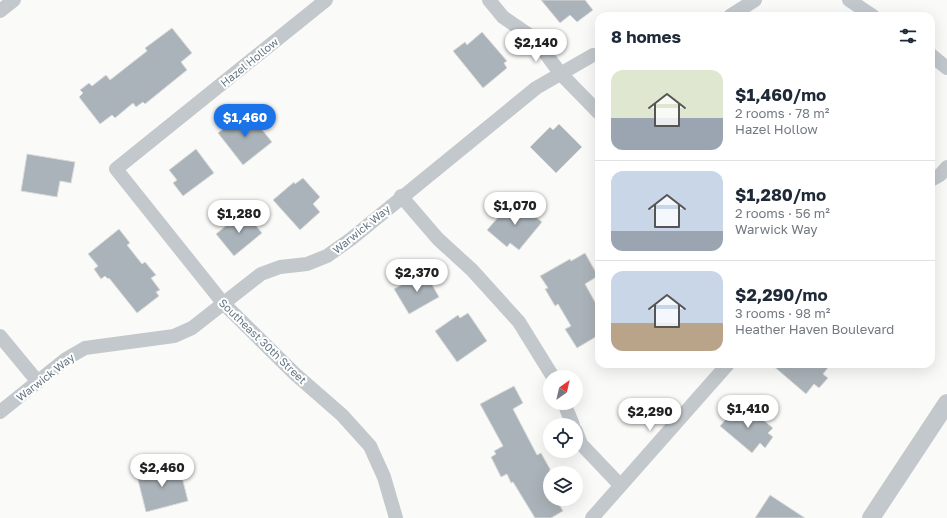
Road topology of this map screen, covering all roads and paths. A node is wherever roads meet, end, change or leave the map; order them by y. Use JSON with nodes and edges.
{"nodes":[{"id":1,"x":14,"y":0,"type":"edge"},
{"id":2,"x":326,"y":0,"type":"edge"},
{"id":3,"x":489,"y":0,"type":"edge"},
{"id":4,"x":755,"y":0,"type":"edge"},
{"id":5,"x":849,"y":0,"type":"edge"},
{"id":6,"x":0,"y":11,"type":"edge"},
{"id":7,"x":736,"y":12,"type":"edge"},
{"id":8,"x":867,"y":12,"type":"edge"},
{"id":9,"x":595,"y":55,"type":"edge"},
{"id":10,"x":935,"y":58,"type":"edge"},
{"id":11,"x":947,"y":68,"type":"edge"},
{"id":12,"x":560,"y":73,"type":"junction"},
{"id":13,"x":595,"y":109,"type":"edge"},
{"id":14,"x":947,"y":167,"type":"edge"},
{"id":15,"x":116,"y":169,"type":"joint"},
{"id":16,"x":935,"y":178,"type":"edge"},
{"id":17,"x":401,"y":196,"type":"junction"},
{"id":18,"x":223,"y":303,"type":"junction"},
{"id":19,"x":0,"y":336,"type":"edge"},
{"id":20,"x":724,"y":368,"type":"edge"},
{"id":21,"x":549,"y":370,"type":"edge"},
{"id":22,"x":38,"y":382,"type":"junction"},
{"id":23,"x":947,"y":403,"type":"edge"},
{"id":24,"x":0,"y":412,"type":"edge"},
{"id":25,"x":583,"y":446,"type":"edge"},
{"id":26,"x":620,"y":485,"type":"junction"},
{"id":27,"x":396,"y":518,"type":"edge"},
{"id":28,"x":592,"y":518,"type":"edge"},
{"id":29,"x":871,"y":518,"type":"edge"}],
"edges":[{"from":1,"to":6,"type":"street"},
{"from":2,"to":15,"type":"street","name":"Hazel Hollow"},
{"from":3,"to":12,"type":"street"},
{"from":4,"to":7,"type":"street"},
{"from":5,"to":8,"type":"street"},
{"from":9,"to":12,"type":"street","name":"Warwick Way"},
{"from":10,"to":11,"type":"street"},
{"from":12,"to":13,"type":"street"},
{"from":12,"to":17,"type":"street","name":"Warwick Way"},
{"from":14,"to":16,"type":"street"},
{"from":15,"to":18,"type":"street","name":"Southeast 30th Street"},
{"from":17,"to":18,"type":"street","name":"Warwick Way"},
{"from":17,"to":21,"type":"street"},
{"from":18,"to":22,"type":"street","name":"Warwick Way"},
{"from":18,"to":27,"type":"street","name":"Southeast 30th Street"},
{"from":19,"to":22,"type":"street"},
{"from":20,"to":26,"type":"street"},
{"from":22,"to":24,"type":"street","name":"Warwick Way"},
{"from":23,"to":29,"type":"street"},
{"from":25,"to":26,"type":"street"},
{"from":26,"to":28,"type":"street"}]}
